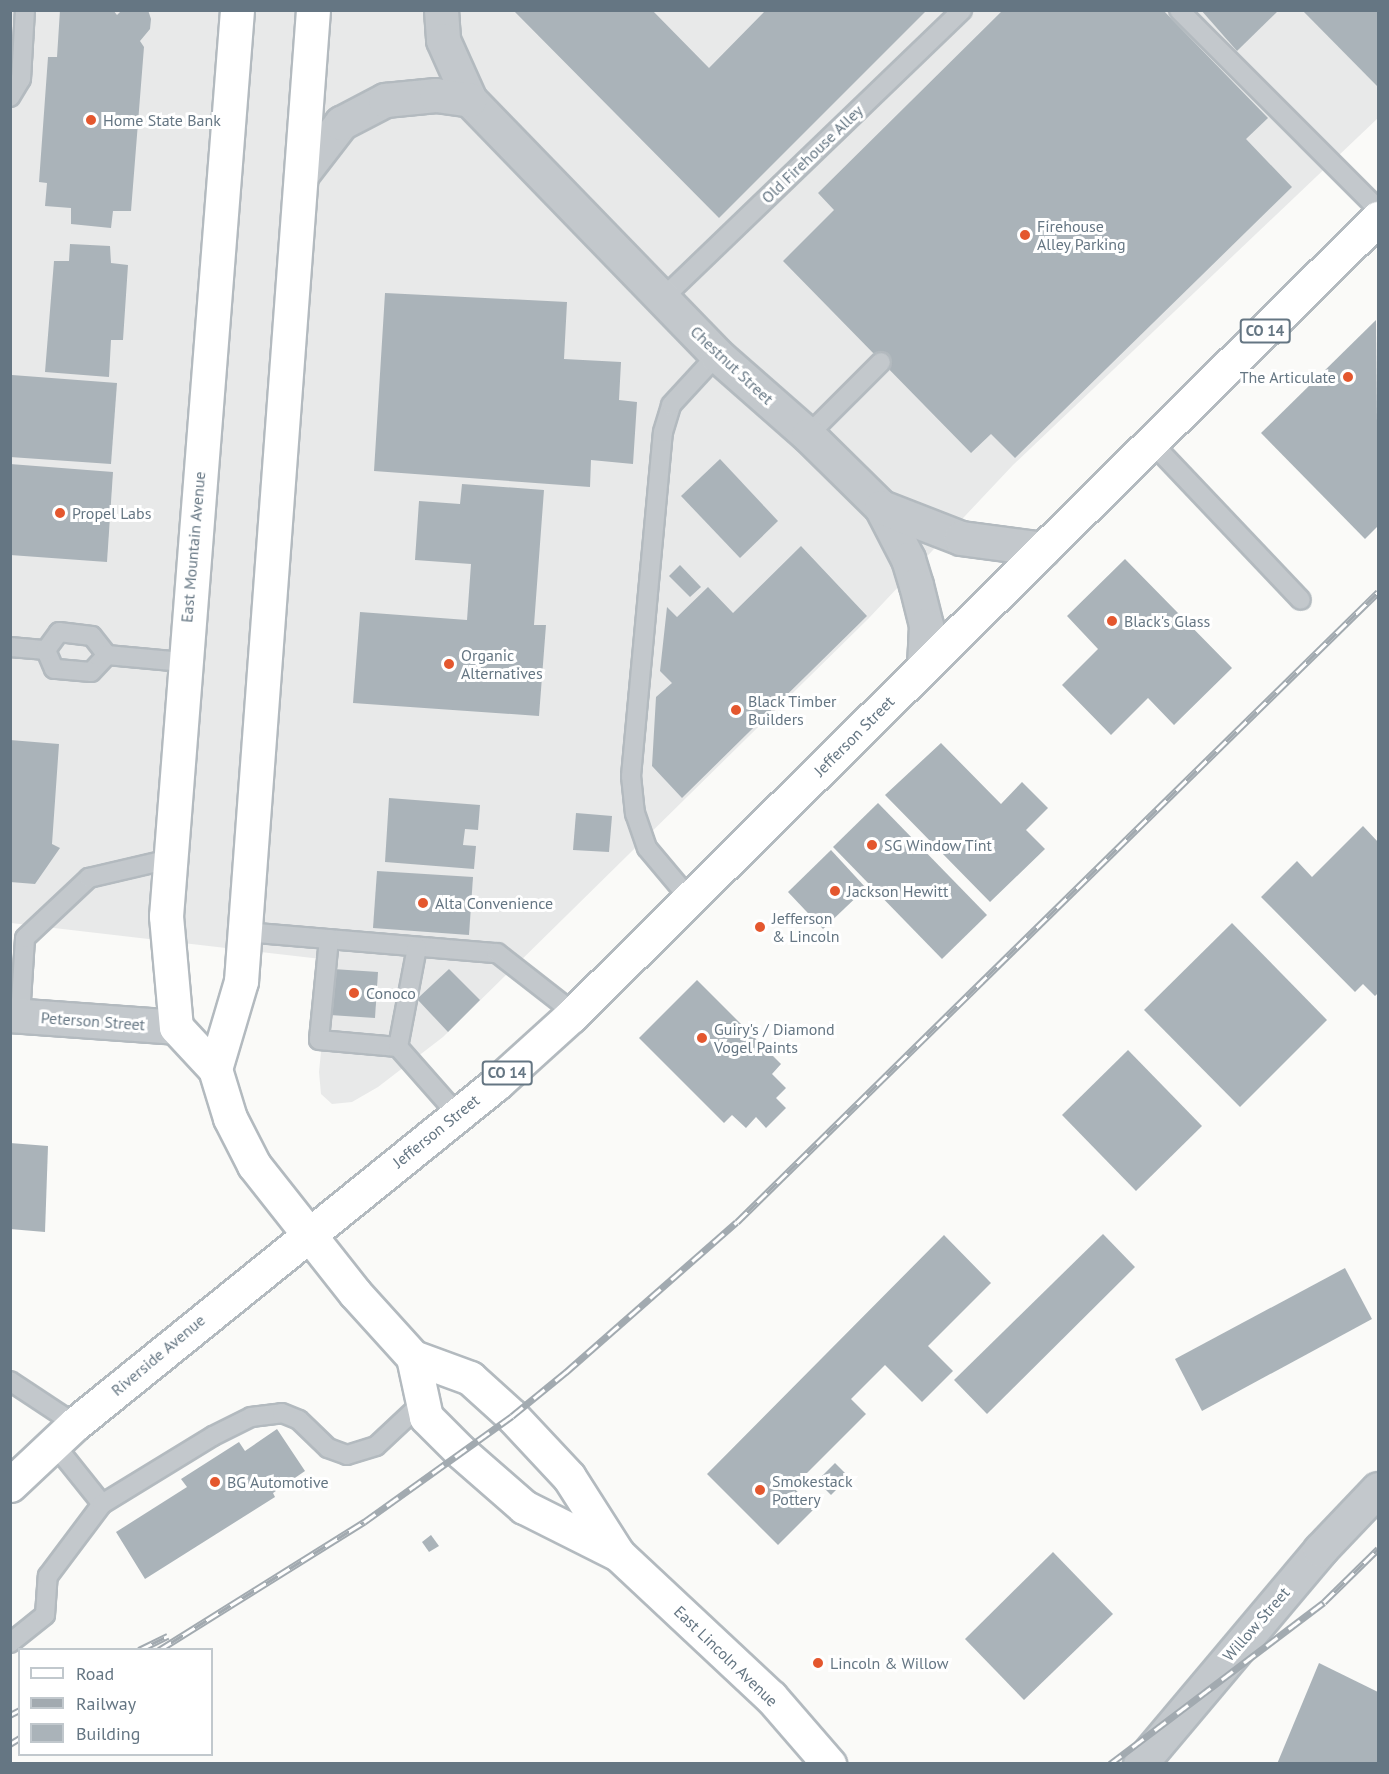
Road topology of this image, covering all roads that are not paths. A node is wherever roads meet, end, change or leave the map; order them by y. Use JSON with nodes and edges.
{"nodes":[{"id":1,"x":237,"y":10,"type":"edge"},
{"id":2,"x":313,"y":10,"type":"edge"},
{"id":3,"x":441,"y":10,"type":"edge"},
{"id":4,"x":962,"y":10,"type":"edge"},
{"id":5,"x":1179,"y":10,"type":"edge"},
{"id":6,"x":20,"y":17,"type":"edge"},
{"id":7,"x":10,"y":97,"type":"edge"},
{"id":8,"x":470,"y":100,"type":"junction"},
{"id":9,"x":301,"y":175,"type":"junction"},
{"id":10,"x":1378,"y":209,"type":"edge"},
{"id":11,"x":1378,"y":218,"type":"edge"},
{"id":12,"x":663,"y":298,"type":"junction"},
{"id":13,"x":717,"y":355,"type":"junction"},
{"id":14,"x":881,"y":362,"type":"dead end"},
{"id":15,"x":808,"y":435,"type":"junction"},
{"id":16,"x":1152,"y":443,"type":"junction"},
{"id":17,"x":881,"y":507,"type":"junction"},
{"id":18,"x":1043,"y":549,"type":"junction"},
{"id":19,"x":1301,"y":600,"type":"dead end"},
{"id":20,"x":10,"y":647,"type":"edge"},
{"id":21,"x":46,"y":650,"type":"junction"},
{"id":22,"x":107,"y":655,"type":"junction"},
{"id":23,"x":183,"y":662,"type":"junction"},
{"id":24,"x":924,"y":666,"type":"junction"},
{"id":25,"x":170,"y":859,"type":"junction"},
{"id":26,"x":689,"y":898,"type":"junction"},
{"id":27,"x":245,"y":932,"type":"junction"},
{"id":28,"x":329,"y":939,"type":"junction"},
{"id":29,"x":417,"y":947,"type":"junction"},
{"id":30,"x":574,"y":1013,"type":"junction"},
{"id":31,"x":15,"y":1015,"type":"edge"},
{"id":32,"x":177,"y":1027,"type":"junction"},
{"id":33,"x":398,"y":1047,"type":"junction"},
{"id":34,"x":215,"y":1069,"type":"junction"},
{"id":35,"x":457,"y":1114,"type":"junction"},
{"id":36,"x":310,"y":1232,"type":"junction"},
{"id":37,"x":413,"y":1357,"type":"junction"},
{"id":38,"x":10,"y":1381,"type":"edge"},
{"id":39,"x":423,"y":1402,"type":"junction"},
{"id":40,"x":64,"y":1434,"type":"junction"},
{"id":41,"x":10,"y":1485,"type":"edge"},
{"id":42,"x":1378,"y":1489,"type":"edge"},
{"id":43,"x":102,"y":1504,"type":"junction"},
{"id":44,"x":618,"y":1554,"type":"junction"},
{"id":45,"x":10,"y":1643,"type":"edge"},
{"id":46,"x":829,"y":1764,"type":"edge"},
{"id":47,"x":1140,"y":1764,"type":"edge"}],
"edges":[{"from":1,"to":23,"type":"main road","name":"East Mountain Avenue"},
{"from":2,"to":9,"type":"main road"},
{"from":3,"to":8,"type":"street"},
{"from":4,"to":12,"type":"lane","name":"Old Firehouse Alley"},
{"from":5,"to":10,"type":"lane"},
{"from":6,"to":7,"type":"lane"},
{"from":8,"to":9,"type":"street"},
{"from":8,"to":12,"type":"street","name":"Chestnut Street"},
{"from":9,"to":27,"type":"main road"},
{"from":11,"to":16,"type":"main road","name":"Jefferson Street","number":"CO 14"},
{"from":12,"to":13,"type":"street","name":"Chestnut Street"},
{"from":13,"to":15,"type":"street","name":"Chestnut Street"},
{"from":13,"to":26,"type":"lane"},
{"from":14,"to":15,"type":"lane"},
{"from":15,"to":17,"type":"street","name":"Chestnut Street"},
{"from":16,"to":18,"type":"main road","name":"Jefferson Street","number":"CO 14"},
{"from":16,"to":19,"type":"lane"},
{"from":17,"to":18,"type":"street"},
{"from":17,"to":24,"type":"street","name":"Chestnut Street"},
{"from":18,"to":24,"type":"main road","name":"Jefferson Street","number":"CO 14"},
{"from":20,"to":21,"type":"lane"},
{"from":21,"to":22,"type":"lane"},
{"from":21,"to":22,"type":"lane"},
{"from":22,"to":23,"type":"lane"},
{"from":23,"to":25,"type":"main road","name":"East Mountain Avenue"},
{"from":24,"to":26,"type":"main road","name":"Jefferson Street","number":"CO 14"},
{"from":25,"to":31,"type":"lane"},
{"from":25,"to":32,"type":"main road","name":"East Mountain Avenue"},
{"from":26,"to":30,"type":"main road","name":"Jefferson Street","number":"CO 14"},
{"from":27,"to":28,"type":"lane"},
{"from":27,"to":34,"type":"main road"},
{"from":28,"to":29,"type":"lane"},
{"from":28,"to":33,"type":"lane"},
{"from":29,"to":30,"type":"lane"},
{"from":29,"to":33,"type":"lane"},
{"from":30,"to":35,"type":"main road","name":"Jefferson Street","number":"CO 14"},
{"from":31,"to":32,"type":"street","name":"Peterson Street"},
{"from":32,"to":34,"type":"main road"},
{"from":33,"to":35,"type":"lane"},
{"from":34,"to":36,"type":"main road"},
{"from":35,"to":36,"type":"main road","name":"Jefferson Street","number":"CO 14"},
{"from":36,"to":37,"type":"main road","name":"East Lincoln Avenue"},
{"from":36,"to":40,"type":"main road","name":"Riverside Avenue","number":"CO 14"},
{"from":37,"to":39,"type":"main road","name":"East Lincoln Avenue"},
{"from":37,"to":44,"type":"main road","name":"East Lincoln Avenue"},
{"from":38,"to":40,"type":"lane"},
{"from":39,"to":43,"type":"lane"},
{"from":39,"to":44,"type":"main road","name":"East Lincoln Avenue"},
{"from":40,"to":41,"type":"main road","name":"Riverside Avenue","number":"CO 14"},
{"from":40,"to":43,"type":"lane"},
{"from":42,"to":47,"type":"street","name":"Willow Street"},
{"from":43,"to":45,"type":"lane"},
{"from":44,"to":46,"type":"main road","name":"East Lincoln Avenue"}]}
